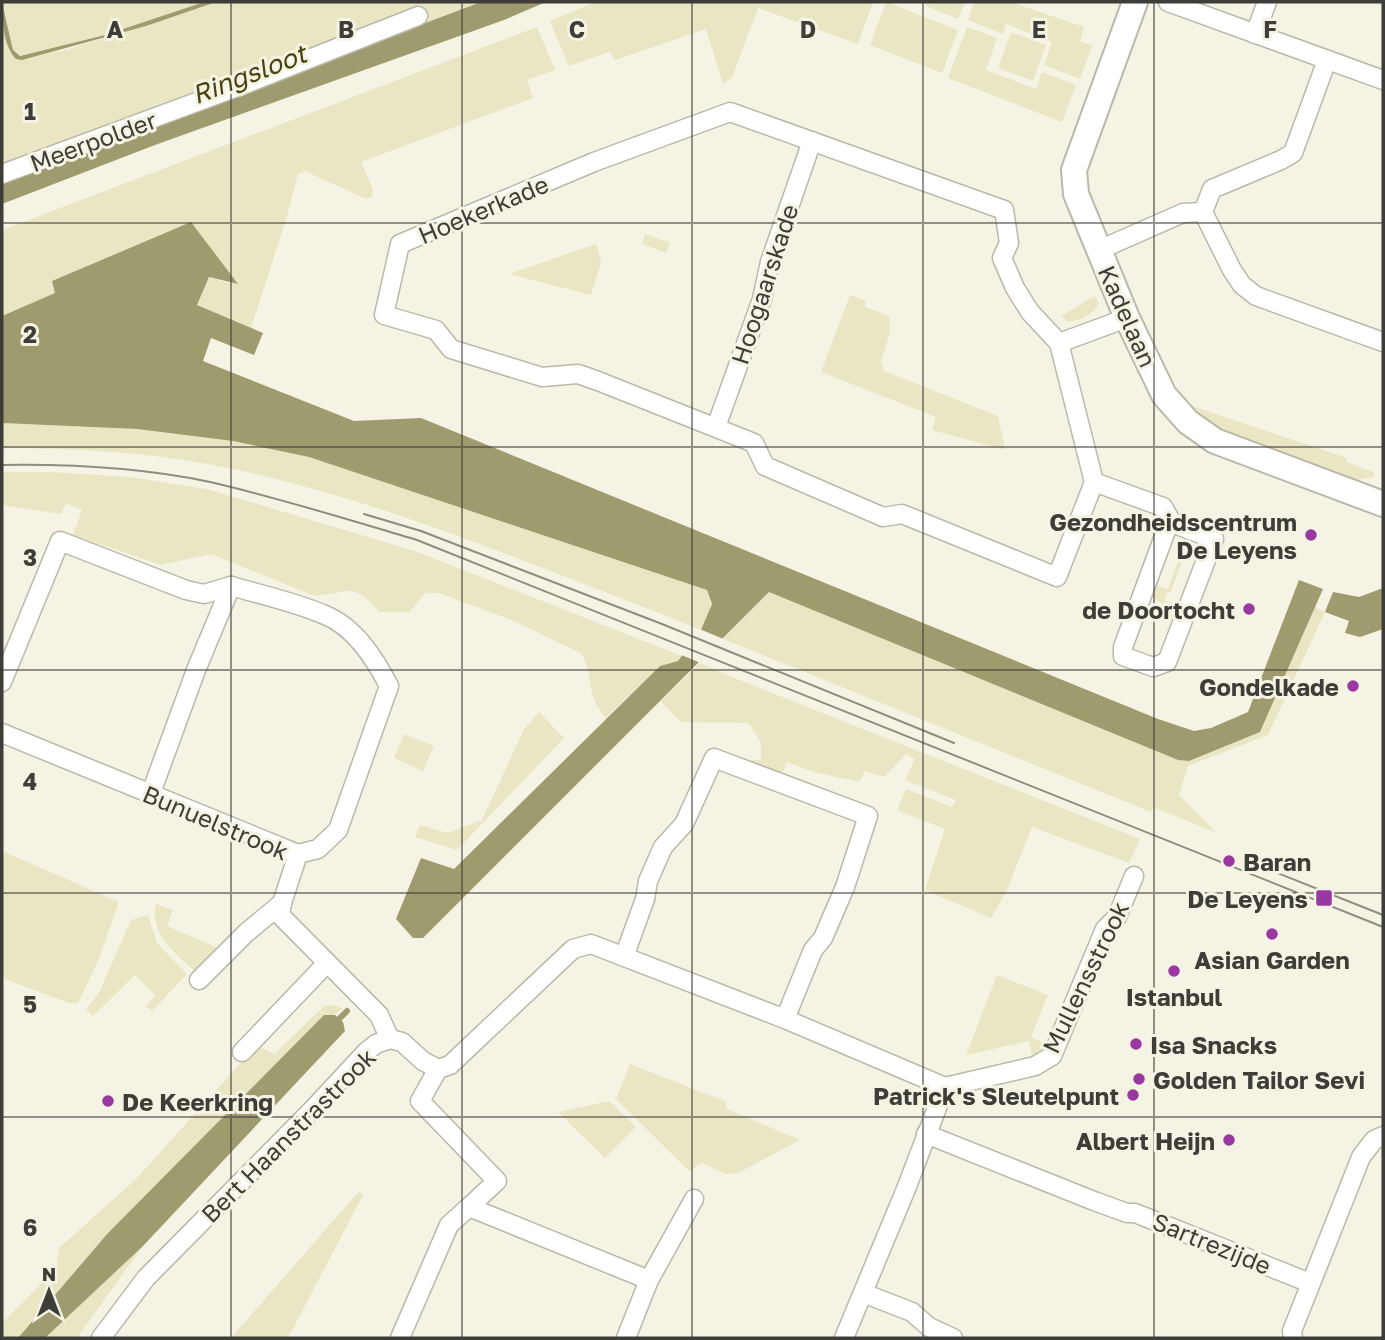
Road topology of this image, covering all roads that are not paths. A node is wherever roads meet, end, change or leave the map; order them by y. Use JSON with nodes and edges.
{"nodes":[{"id":1,"x":1135,"y":2,"type":"edge"},
{"id":2,"x":1168,"y":2,"type":"edge"},
{"id":3,"x":1267,"y":2,"type":"edge"},
{"id":4,"x":418,"y":16,"type":"dead end"},
{"id":5,"x":1255,"y":34,"type":"junction"},
{"id":6,"x":1327,"y":60,"type":"junction"},
{"id":7,"x":1383,"y":80,"type":"edge"},
{"id":8,"x":813,"y":141,"type":"junction"},
{"id":9,"x":2,"y":174,"type":"edge"},
{"id":10,"x":1203,"y":212,"type":"junction"},
{"id":11,"x":1098,"y":250,"type":"junction"},
{"id":12,"x":1128,"y":318,"type":"junction"},
{"id":13,"x":1383,"y":342,"type":"edge"},
{"id":14,"x":1059,"y":343,"type":"junction"},
{"id":15,"x":716,"y":427,"type":"junction"},
{"id":16,"x":1094,"y":482,"type":"junction"},
{"id":17,"x":1383,"y":504,"type":"edge"},
{"id":18,"x":1172,"y":523,"type":"junction"},
{"id":19,"x":231,"y":586,"type":"junction"},
{"id":20,"x":2,"y":682,"type":"edge"},
{"id":21,"x":2,"y":733,"type":"edge"},
{"id":22,"x":151,"y":793,"type":"junction"},
{"id":23,"x":298,"y":854,"type":"junction"},
{"id":24,"x":1134,"y":876,"type":"dead end"},
{"id":25,"x":282,"y":903,"type":"junction"},
{"id":26,"x":624,"y":957,"type":"junction"},
{"id":27,"x":327,"y":963,"type":"junction"},
{"id":28,"x":199,"y":980,"type":"dead end"},
{"id":29,"x":785,"y":1019,"type":"junction"},
{"id":30,"x":390,"y":1039,"type":"junction"},
{"id":31,"x":242,"y":1052,"type":"dead end"},
{"id":32,"x":438,"y":1069,"type":"junction"},
{"id":33,"x":945,"y":1087,"type":"junction"},
{"id":34,"x":926,"y":1134,"type":"junction"},
{"id":35,"x":1383,"y":1136,"type":"edge"},
{"id":36,"x":694,"y":1199,"type":"dead end"},
{"id":37,"x":469,"y":1207,"type":"junction"},
{"id":38,"x":649,"y":1280,"type":"junction"},
{"id":39,"x":1310,"y":1283,"type":"junction"},
{"id":40,"x":863,"y":1293,"type":"junction"},
{"id":41,"x":101,"y":1338,"type":"edge"},
{"id":42,"x":400,"y":1338,"type":"edge"},
{"id":43,"x":626,"y":1338,"type":"edge"},
{"id":44,"x":844,"y":1338,"type":"edge"},
{"id":45,"x":953,"y":1338,"type":"edge"},
{"id":46,"x":1293,"y":1338,"type":"edge"}],
"edges":[{"from":1,"to":11,"type":"street","name":"Kadelaan"},
{"from":2,"to":5,"type":"street"},
{"from":3,"to":5,"type":"street"},
{"from":4,"to":9,"type":"street","name":"Meerpolder"},
{"from":5,"to":6,"type":"street"},
{"from":6,"to":7,"type":"street"},
{"from":6,"to":10,"type":"street"},
{"from":8,"to":14,"type":"street","name":"Hoekerkade"},
{"from":8,"to":15,"type":"street","name":"Hoogaarskade"},
{"from":8,"to":15,"type":"street","name":"Hoekerkade"},
{"from":10,"to":11,"type":"street"},
{"from":10,"to":13,"type":"street"},
{"from":11,"to":12,"type":"street","name":"Kadelaan"},
{"from":12,"to":14,"type":"street"},
{"from":12,"to":17,"type":"street","name":"Kadelaan"},
{"from":14,"to":16,"type":"street"},
{"from":15,"to":16,"type":"street","name":"Hoekerkade"},
{"from":16,"to":18,"type":"street"},
{"from":18,"to":18,"type":"street"},
{"from":19,"to":20,"type":"street"},
{"from":19,"to":22,"type":"street"},
{"from":19,"to":23,"type":"street"},
{"from":21,"to":22,"type":"street","name":"Bunuelstrook"},
{"from":22,"to":23,"type":"street","name":"Bunuelstrook"},
{"from":23,"to":25,"type":"street","name":"Bunuelstrook"},
{"from":24,"to":33,"type":"street","name":"Mullensstrook"},
{"from":25,"to":27,"type":"street"},
{"from":25,"to":28,"type":"street"},
{"from":26,"to":29,"type":"street"},
{"from":26,"to":29,"type":"street"},
{"from":26,"to":32,"type":"street"},
{"from":27,"to":30,"type":"street"},
{"from":27,"to":31,"type":"street"},
{"from":29,"to":33,"type":"street"},
{"from":30,"to":32,"type":"street","name":"Bert Haanstrastrook"},
{"from":30,"to":41,"type":"street","name":"Bert Haanstrastrook"},
{"from":32,"to":37,"type":"street"},
{"from":33,"to":34,"type":"street"},
{"from":34,"to":39,"type":"street","name":"Sartrezijde"},
{"from":34,"to":40,"type":"street"},
{"from":35,"to":39,"type":"street"},
{"from":36,"to":38,"type":"street"},
{"from":37,"to":38,"type":"street"},
{"from":37,"to":42,"type":"street"},
{"from":38,"to":43,"type":"street"},
{"from":39,"to":46,"type":"street"},
{"from":40,"to":44,"type":"street"},
{"from":40,"to":45,"type":"street"}]}
